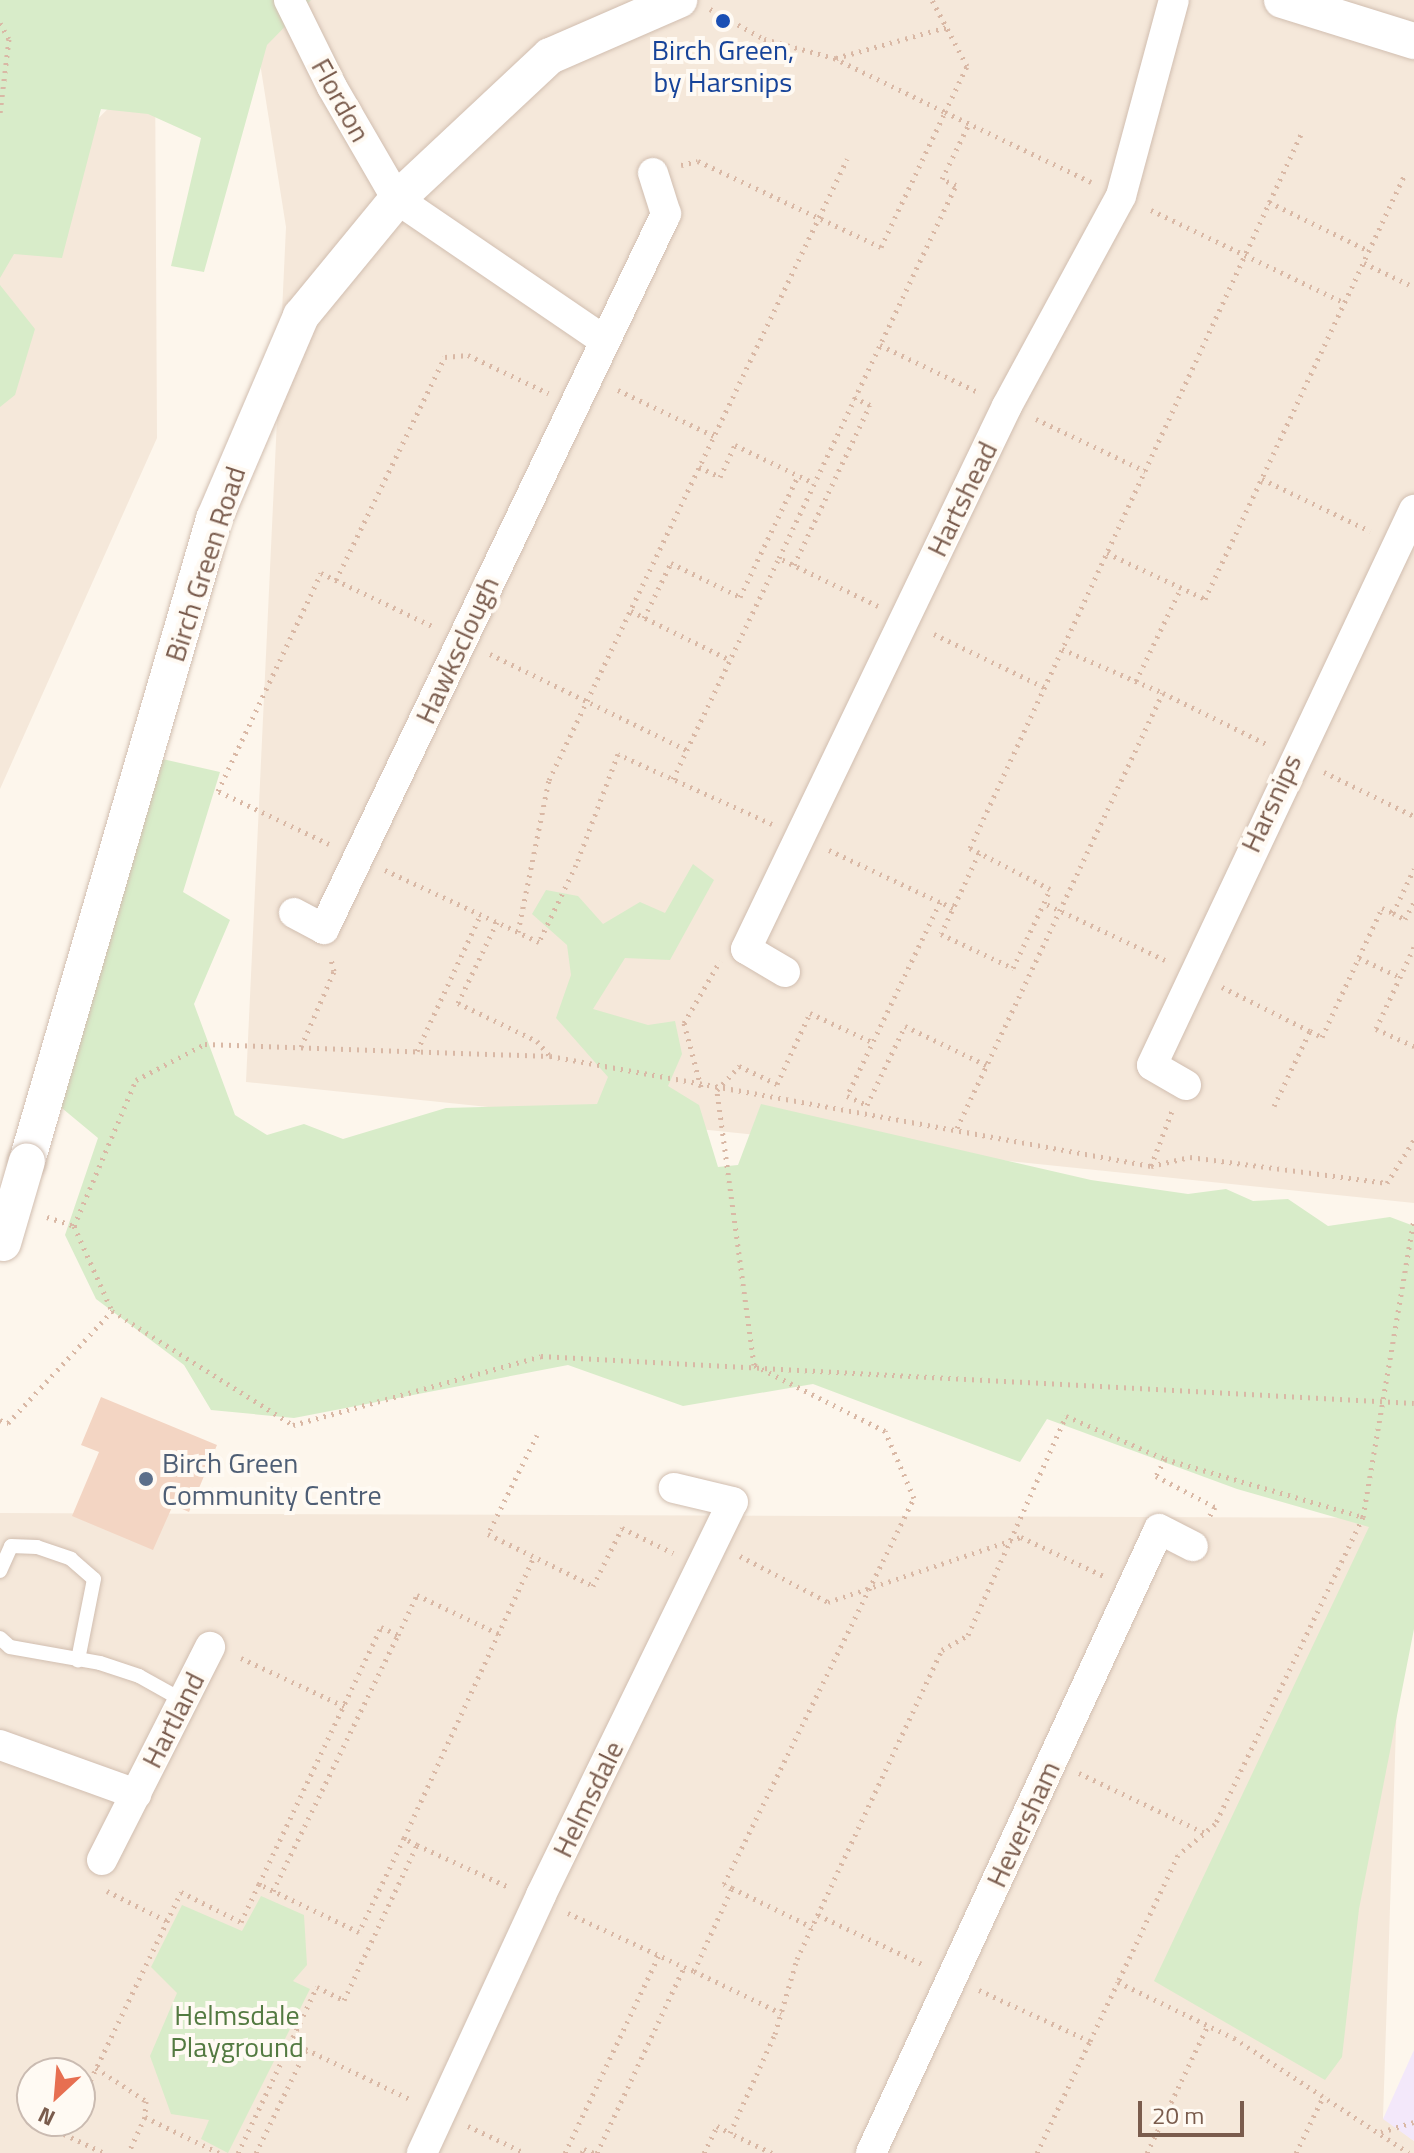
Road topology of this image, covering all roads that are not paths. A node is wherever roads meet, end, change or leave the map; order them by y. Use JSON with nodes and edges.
{"nodes":[{"id":1,"x":289,"y":0,"type":"edge"},
{"id":2,"x":679,"y":0,"type":"edge"},
{"id":3,"x":1174,"y":0,"type":"edge"},
{"id":4,"x":1282,"y":0,"type":"edge"},
{"id":5,"x":1414,"y":41,"type":"edge"},
{"id":6,"x":653,"y":173,"type":"road end"},
{"id":7,"x":397,"y":199,"type":"junction"},
{"id":8,"x":604,"y":340,"type":"junction"},
{"id":9,"x":1414,"y":510,"type":"edge"},
{"id":10,"x":294,"y":913,"type":"dead end"},
{"id":11,"x":785,"y":972,"type":"dead end"},
{"id":12,"x":1186,"y":1085,"type":"road end"},
{"id":13,"x":2,"y":1248,"type":"edge"},
{"id":14,"x":674,"y":1488,"type":"dead end"},
{"id":15,"x":1193,"y":1546,"type":"road end"},
{"id":16,"x":0,"y":1571,"type":"edge"},
{"id":17,"x":0,"y":1638,"type":"edge"},
{"id":18,"x":210,"y":1647,"type":"dead end"},
{"id":19,"x":78,"y":1660,"type":"junction"},
{"id":20,"x":182,"y":1700,"type":"junction"},
{"id":21,"x":0,"y":1745,"type":"edge"},
{"id":22,"x":136,"y":1794,"type":"junction"},
{"id":23,"x":102,"y":1860,"type":"road end"},
{"id":24,"x":422,"y":2153,"type":"edge"},
{"id":25,"x":871,"y":2153,"type":"edge"}],
"edges":[{"from":1,"to":7,"type":"street","name":"Flordon"},
{"from":2,"to":7,"type":"street","name":"Birch Green Road"},
{"from":3,"to":11,"type":"street","name":"Hartshead"},
{"from":4,"to":5,"type":"street"},
{"from":6,"to":8,"type":"street","name":"Hawksclough"},
{"from":7,"to":8,"type":"street"},
{"from":7,"to":13,"type":"street","name":"Birch Green Road","bridge":true},
{"from":8,"to":10,"type":"street","name":"Hawksclough"},
{"from":9,"to":12,"type":"street","name":"Harsnips"},
{"from":14,"to":24,"type":"street","name":"Helmsdale"},
{"from":15,"to":25,"type":"street","name":"Heversham"},
{"from":16,"to":19,"type":"lane"},
{"from":17,"to":19,"type":"lane"},
{"from":18,"to":20,"type":"street","name":"Hartland"},
{"from":19,"to":20,"type":"lane"},
{"from":20,"to":22,"type":"street","name":"Hartland"},
{"from":21,"to":22,"type":"street","name":"Hartland"},
{"from":22,"to":23,"type":"street","name":"Hartland"}]}
